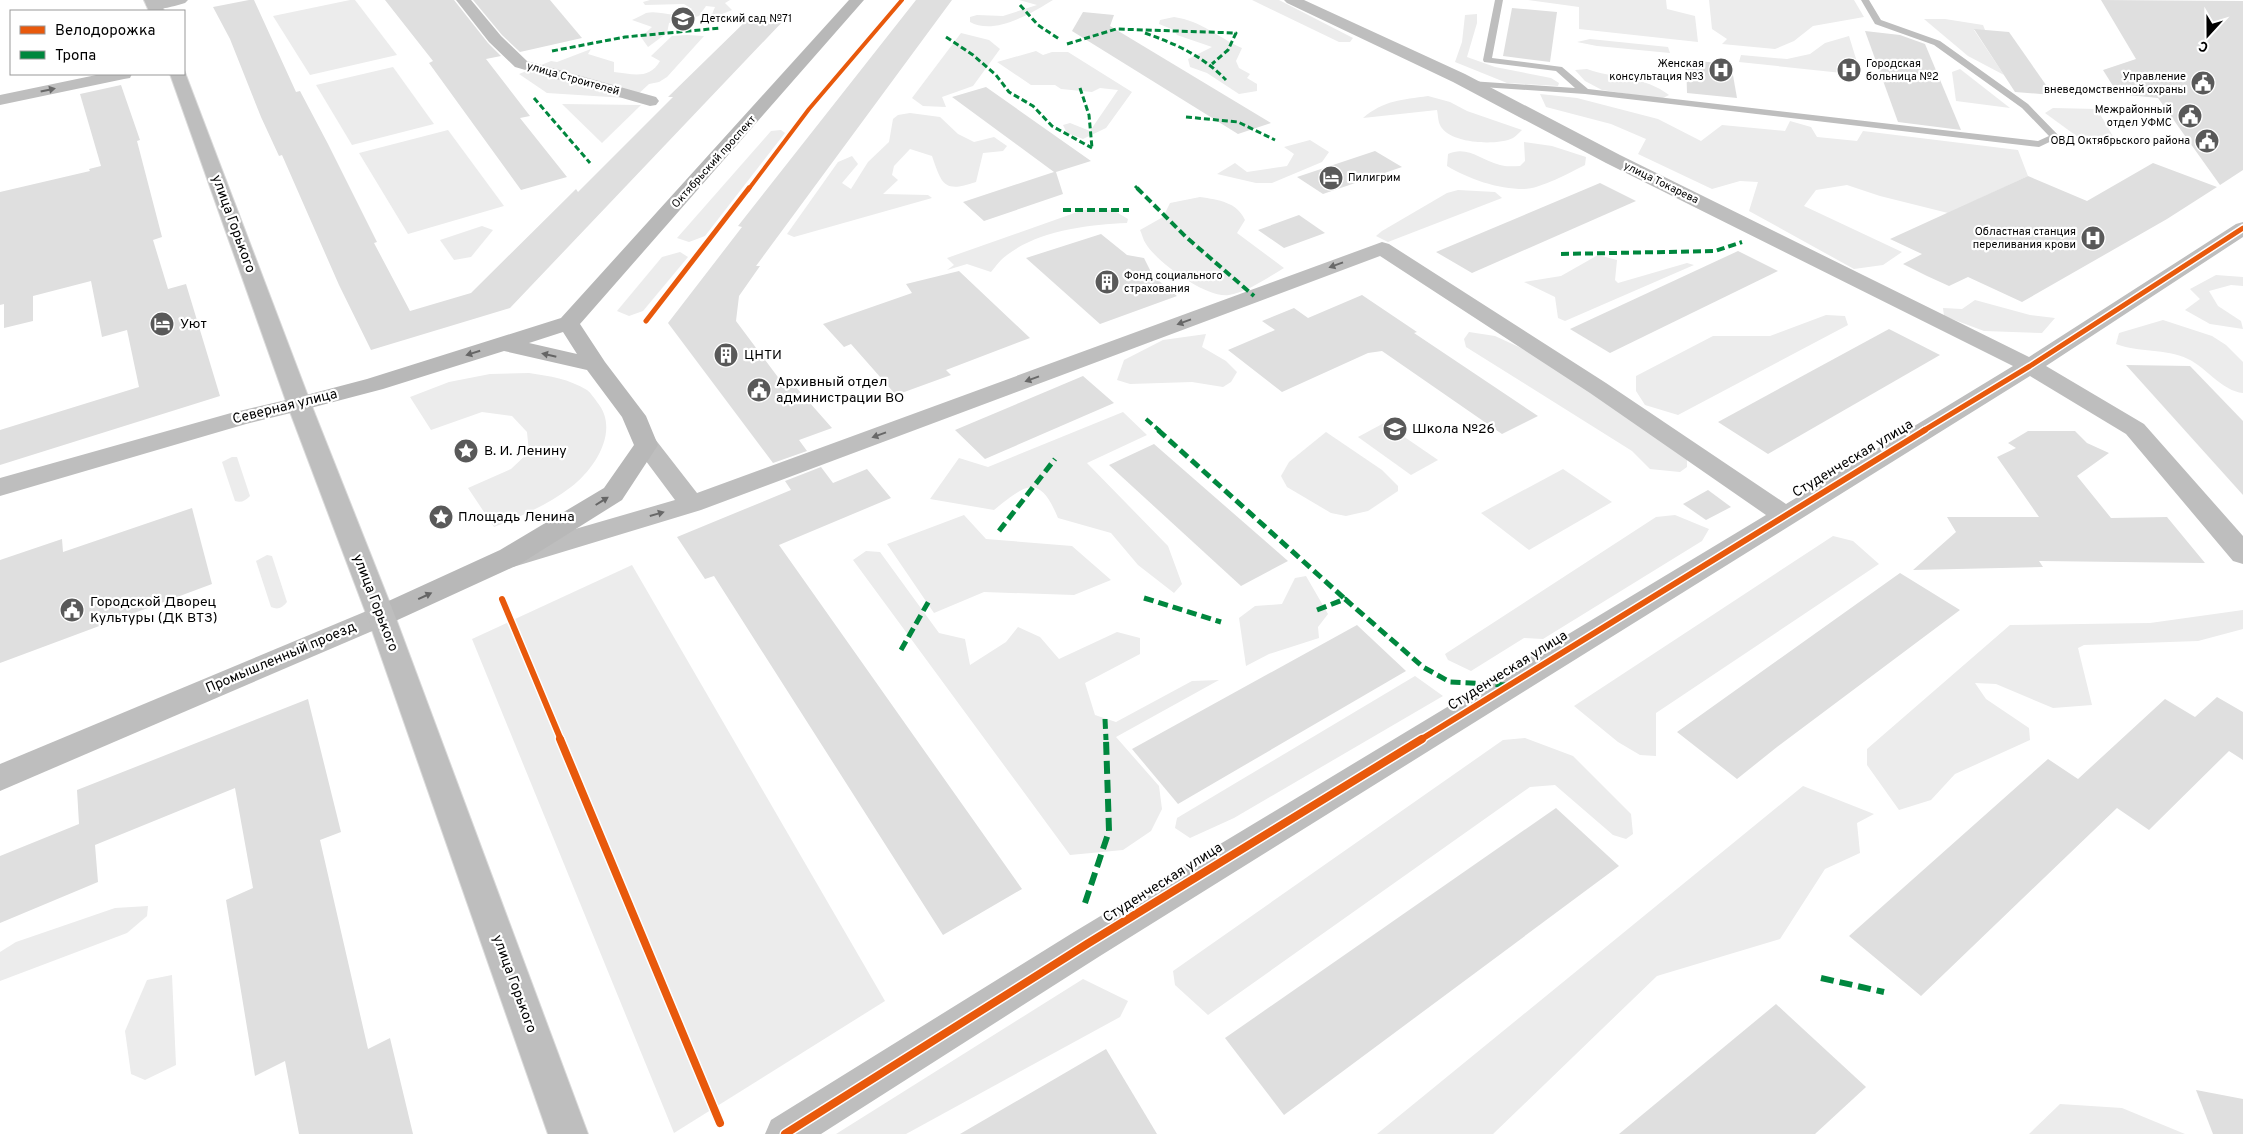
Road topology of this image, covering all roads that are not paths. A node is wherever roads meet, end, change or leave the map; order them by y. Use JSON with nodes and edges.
{"nodes":[{"id":1,"x":180,"y":0,"type":"edge"},
{"id":2,"x":463,"y":0,"type":"edge"},
{"id":3,"x":857,"y":0,"type":"edge"},
{"id":4,"x":1292,"y":0,"type":"edge"},
{"id":5,"x":1499,"y":0,"type":"edge"},
{"id":6,"x":1865,"y":0,"type":"edge"},
{"id":7,"x":154,"y":6,"type":"edge"},
{"id":8,"x":119,"y":75,"type":"edge"},
{"id":9,"x":178,"y":75,"type":"edge"},
{"id":10,"x":1470,"y":84,"type":"junction"},
{"id":11,"x":1585,"y":92,"type":"junction"},
{"id":12,"x":0,"y":100,"type":"edge"},
{"id":13,"x":650,"y":101,"type":"dead end"},
{"id":14,"x":2243,"y":228,"type":"edge"},
{"id":15,"x":569,"y":322,"type":"junction"},
{"id":16,"x":504,"y":344,"type":"junction"},
{"id":17,"x":595,"y":366,"type":"junction"},
{"id":18,"x":2030,"y":366,"type":"junction"},
{"id":19,"x":299,"y":404,"type":"junction"},
{"id":20,"x":646,"y":445,"type":"junction"},
{"id":21,"x":0,"y":487,"type":"edge"},
{"id":22,"x":692,"y":504,"type":"junction"},
{"id":23,"x":1784,"y":516,"type":"junction"},
{"id":24,"x":2243,"y":554,"type":"edge"},
{"id":25,"x":510,"y":558,"type":"junction"},
{"id":26,"x":381,"y":616,"type":"junction"},
{"id":27,"x":0,"y":778,"type":"edge"},
{"id":28,"x":568,"y":1134,"type":"edge"},
{"id":29,"x":785,"y":1134,"type":"edge"}],
"edges":[{"from":1,"to":7,"type":"street"},
{"from":2,"to":13,"type":"street","name":"улица Строителей"},
{"from":3,"to":15,"type":"main road","name":"Октябрьский проспект"},
{"from":4,"to":10,"type":"street","name":"улица Токарева"},
{"from":5,"to":11,"type":"lane"},
{"from":6,"to":11,"type":"lane"},
{"from":12,"to":8,"type":"street","one_way":true},
{"from":9,"to":19,"type":"street","name":"улица Горького"},
{"from":10,"to":11,"type":"lane"},
{"from":10,"to":18,"type":"street","name":"улица Токарева"},
{"from":14,"to":18,"type":"street","name":"Студенческая улица"},
{"from":15,"to":16,"type":"main road","name":"Северная улица"},
{"from":15,"to":17,"type":"main road"},
{"from":17,"to":16,"type":"main road","one_way":true},
{"from":16,"to":19,"type":"main road","name":"Северная улица","one_way":true},
{"from":17,"to":20,"type":"main road"},
{"from":18,"to":23,"type":"street","name":"Студенческая улица"},
{"from":18,"to":24,"type":"street","name":"улица Токарева"},
{"from":19,"to":21,"type":"street","name":"Северная улица"},
{"from":19,"to":26,"type":"street","name":"улица Горького"},
{"from":20,"to":22,"type":"street"},
{"from":25,"to":20,"type":"main road","name":"Промышленный проезд","one_way":true},
{"from":23,"to":22,"type":"street","one_way":true},
{"from":25,"to":22,"type":"street","one_way":true},
{"from":23,"to":29,"type":"street","name":"Студенческая улица"},
{"from":26,"to":25,"type":"main road","name":"Промышленный проезд","one_way":true},
{"from":26,"to":27,"type":"street","name":"Промышленный проезд"},
{"from":26,"to":28,"type":"street","name":"улица Горького"}]}
